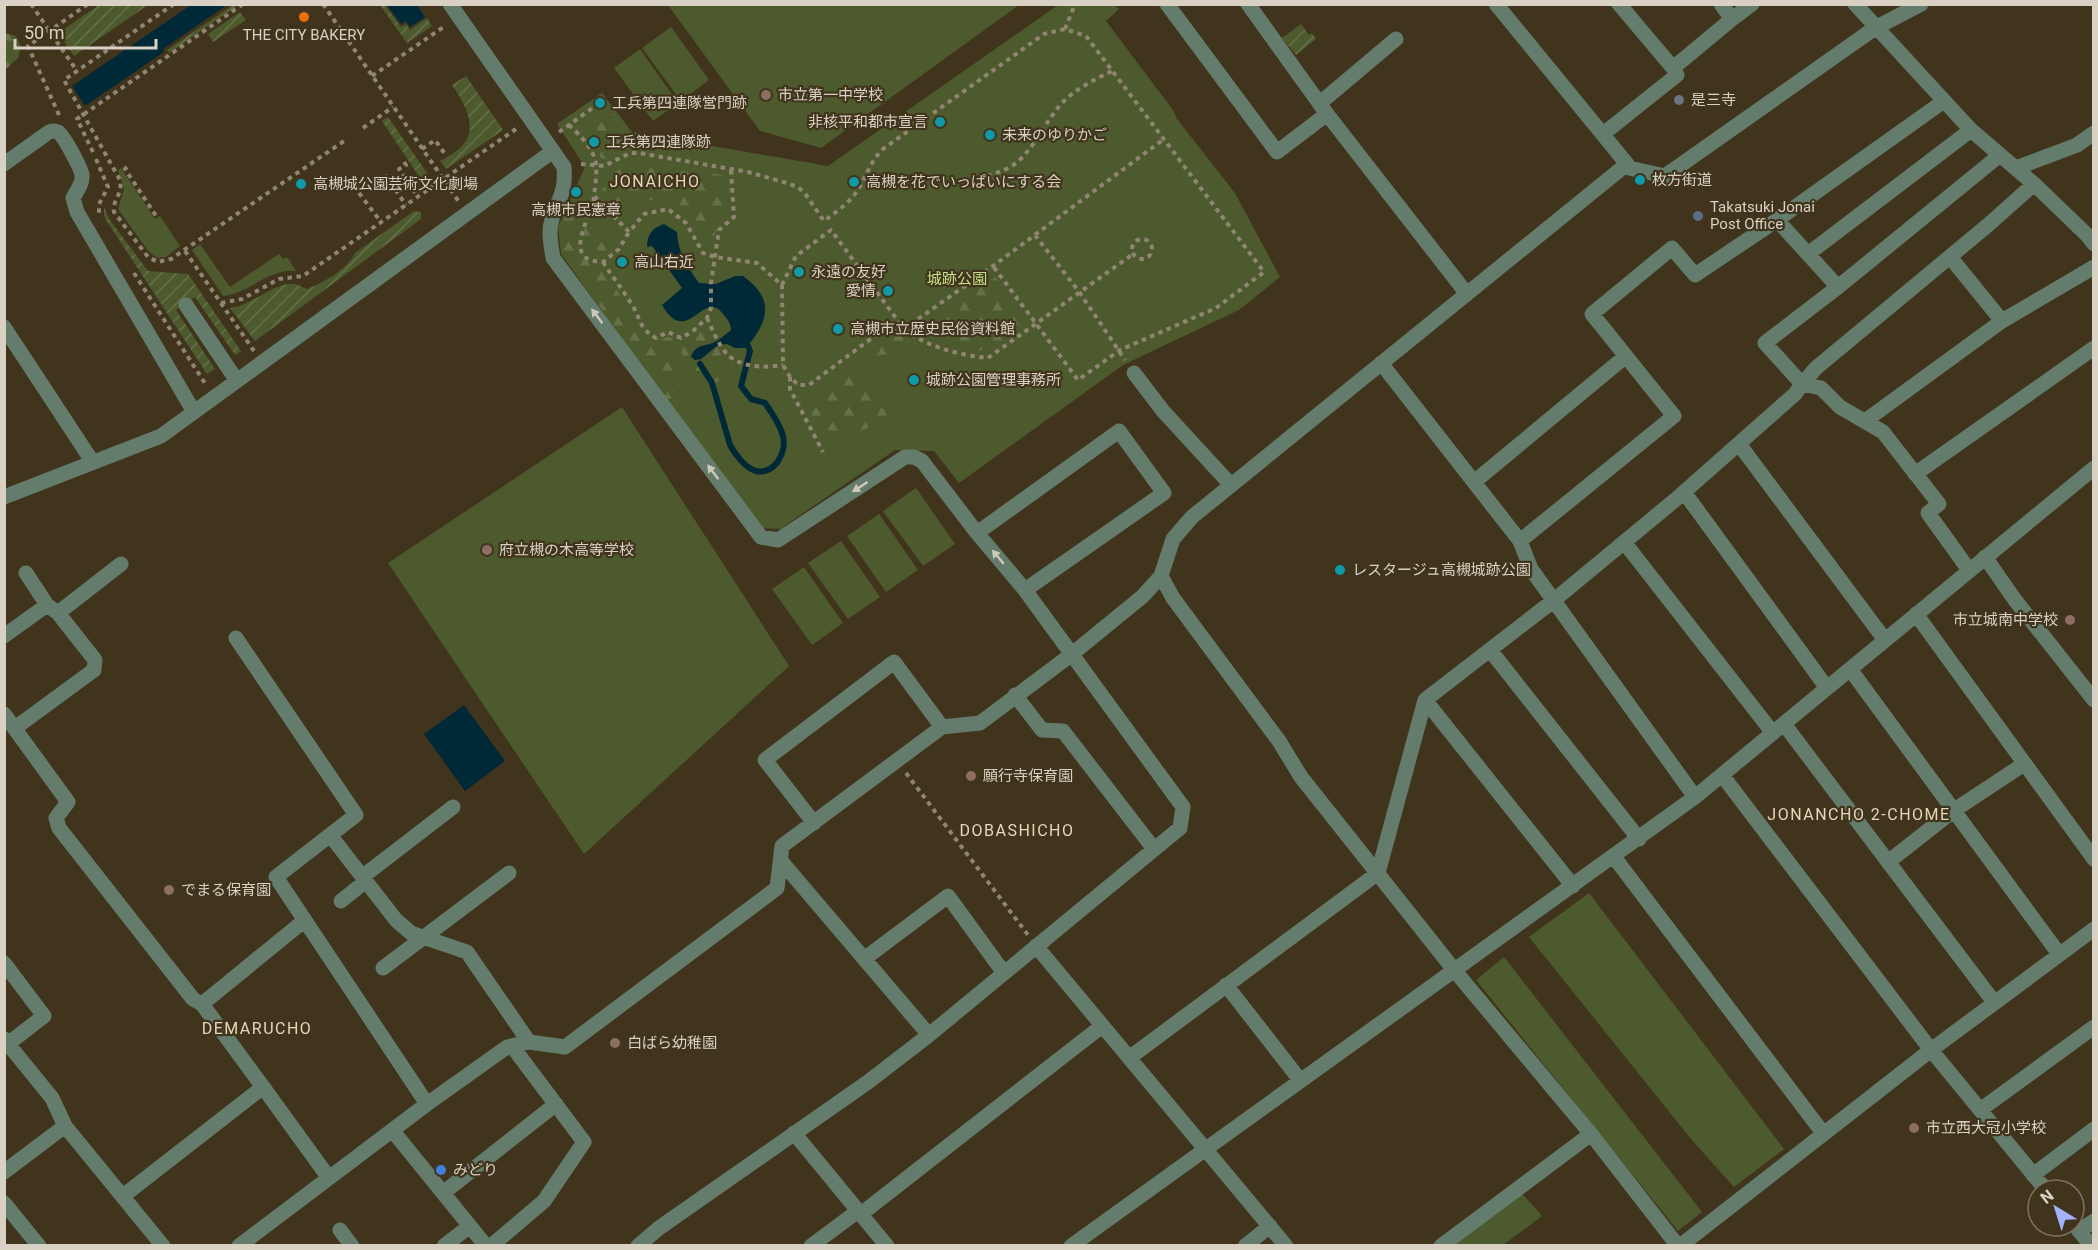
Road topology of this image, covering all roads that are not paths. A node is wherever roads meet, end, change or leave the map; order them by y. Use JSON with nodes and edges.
{"nodes":[{"id":1,"x":450,"y":4,"type":"edge"},
{"id":2,"x":1167,"y":4,"type":"edge"},
{"id":3,"x":1248,"y":4,"type":"edge"},
{"id":4,"x":1496,"y":4,"type":"edge"},
{"id":5,"x":1619,"y":4,"type":"edge"},
{"id":6,"x":1721,"y":4,"type":"edge"},
{"id":7,"x":1752,"y":4,"type":"edge"},
{"id":8,"x":1855,"y":4,"type":"edge"},
{"id":9,"x":1921,"y":4,"type":"edge"},
{"id":10,"x":1732,"y":19,"type":"junction"},
{"id":11,"x":1875,"y":28,"type":"junction"},
{"id":12,"x":1396,"y":39,"type":"dead end"},
{"id":13,"x":1673,"y":68,"type":"junction"},
{"id":14,"x":1944,"y":101,"type":"junction"},
{"id":15,"x":1324,"y":109,"type":"junction"},
{"id":16,"x":1971,"y":130,"type":"junction"},
{"id":17,"x":2094,"y":133,"type":"edge"},
{"id":18,"x":1603,"y":134,"type":"junction"},
{"id":19,"x":553,"y":151,"type":"junction"},
{"id":20,"x":2000,"y":155,"type":"junction"},
{"id":21,"x":4,"y":164,"type":"edge"},
{"id":22,"x":1627,"y":164,"type":"junction"},
{"id":23,"x":2016,"y":168,"type":"junction"},
{"id":24,"x":2034,"y":184,"type":"junction"},
{"id":25,"x":1777,"y":220,"type":"junction"},
{"id":26,"x":2091,"y":236,"type":"edge"},
{"id":27,"x":1808,"y":254,"type":"junction"},
{"id":28,"x":1950,"y":257,"type":"junction"},
{"id":29,"x":2094,"y":267,"type":"edge"},
{"id":30,"x":1838,"y":287,"type":"junction"},
{"id":31,"x":1467,"y":294,"type":"junction"},
{"id":32,"x":186,"y":305,"type":"dead end"},
{"id":33,"x":2002,"y":321,"type":"junction"},
{"id":34,"x":6,"y":335,"type":"edge"},
{"id":35,"x":2094,"y":348,"type":"edge"},
{"id":36,"x":1626,"y":356,"type":"junction"},
{"id":37,"x":1381,"y":363,"type":"junction"},
{"id":38,"x":1131,"y":369,"type":"road end"},
{"id":39,"x":237,"y":381,"type":"junction"},
{"id":40,"x":1802,"y":384,"type":"junction"},
{"id":41,"x":194,"y":412,"type":"junction"},
{"id":42,"x":1865,"y":422,"type":"junction"},
{"id":43,"x":1739,"y":444,"type":"junction"},
{"id":44,"x":92,"y":461,"type":"junction"},
{"id":45,"x":2094,"y":468,"type":"edge"},
{"id":46,"x":1916,"y":474,"type":"junction"},
{"id":47,"x":1474,"y":482,"type":"junction"},
{"id":48,"x":1231,"y":485,"type":"junction"},
{"id":49,"x":1684,"y":492,"type":"junction"},
{"id":50,"x":4,"y":496,"type":"edge"},
{"id":51,"x":977,"y":533,"type":"junction"},
{"id":52,"x":1520,"y":541,"type":"junction"},
{"id":53,"x":1624,"y":543,"type":"junction"},
{"id":54,"x":1985,"y":557,"type":"junction"},
{"id":55,"x":121,"y":564,"type":"dead end"},
{"id":56,"x":1969,"y":570,"type":"junction"},
{"id":57,"x":26,"y":573,"type":"dead end"},
{"id":58,"x":1161,"y":576,"type":"junction"},
{"id":59,"x":1025,"y":590,"type":"junction"},
{"id":60,"x":1553,"y":601,"type":"junction"},
{"id":61,"x":53,"y":609,"type":"junction"},
{"id":62,"x":1916,"y":614,"type":"junction"},
{"id":63,"x":4,"y":636,"type":"edge"},
{"id":64,"x":236,"y":639,"type":"dead end"},
{"id":65,"x":1885,"y":640,"type":"junction"},
{"id":66,"x":1490,"y":650,"type":"junction"},
{"id":67,"x":1072,"y":654,"type":"junction"},
{"id":68,"x":1850,"y":669,"type":"junction"},
{"id":69,"x":1827,"y":688,"type":"junction"},
{"id":70,"x":1015,"y":695,"type":"junction"},
{"id":71,"x":1425,"y":700,"type":"junction"},
{"id":72,"x":2094,"y":700,"type":"edge"},
{"id":73,"x":4,"y":714,"type":"edge"},
{"id":74,"x":942,"y":727,"type":"junction"},
{"id":75,"x":15,"y":728,"type":"junction"},
{"id":76,"x":1778,"y":728,"type":"junction"},
{"id":77,"x":2024,"y":764,"type":"junction"},
{"id":78,"x":1722,"y":775,"type":"junction"},
{"id":79,"x":1695,"y":797,"type":"junction"},
{"id":80,"x":453,"y":807,"type":"dead end"},
{"id":81,"x":1953,"y":811,"type":"junction"},
{"id":82,"x":814,"y":823,"type":"junction"},
{"id":83,"x":330,"y":835,"type":"junction"},
{"id":84,"x":1639,"y":839,"type":"junction"},
{"id":85,"x":1154,"y":849,"type":"junction"},
{"id":86,"x":1614,"y":857,"type":"junction"},
{"id":87,"x":2094,"y":859,"type":"edge"},
{"id":88,"x":781,"y":861,"type":"junction"},
{"id":89,"x":1888,"y":862,"type":"junction"},
{"id":90,"x":509,"y":873,"type":"dead end"},
{"id":91,"x":1378,"y":873,"type":"junction"},
{"id":92,"x":364,"y":879,"type":"junction"},
{"id":93,"x":1573,"y":886,"type":"junction"},
{"id":94,"x":341,"y":901,"type":"dead end"},
{"id":95,"x":305,"y":920,"type":"junction"},
{"id":96,"x":2094,"y":929,"type":"edge"},
{"id":97,"x":424,"y":937,"type":"junction"},
{"id":98,"x":1036,"y":946,"type":"junction"},
{"id":99,"x":2059,"y":954,"type":"junction"},
{"id":100,"x":864,"y":959,"type":"junction"},
{"id":101,"x":4,"y":963,"type":"edge"},
{"id":102,"x":383,"y":968,"type":"dead end"},
{"id":103,"x":1455,"y":971,"type":"junction"},
{"id":104,"x":1004,"y":973,"type":"junction"},
{"id":105,"x":1226,"y":985,"type":"junction"},
{"id":106,"x":1994,"y":1002,"type":"junction"},
{"id":107,"x":202,"y":1005,"type":"junction"},
{"id":108,"x":1102,"y":1026,"type":"junction"},
{"id":109,"x":2094,"y":1027,"type":"edge"},
{"id":110,"x":929,"y":1035,"type":"junction"},
{"id":111,"x":7,"y":1041,"type":"edge"},
{"id":112,"x":529,"y":1042,"type":"junction"},
{"id":113,"x":512,"y":1046,"type":"junction"},
{"id":114,"x":1931,"y":1050,"type":"junction"},
{"id":115,"x":1129,"y":1059,"type":"junction"},
{"id":116,"x":1300,"y":1080,"type":"junction"},
{"id":117,"x":263,"y":1087,"type":"junction"},
{"id":118,"x":427,"y":1104,"type":"junction"},
{"id":119,"x":556,"y":1104,"type":"junction"},
{"id":120,"x":1980,"y":1110,"type":"junction"},
{"id":121,"x":65,"y":1125,"type":"junction"},
{"id":122,"x":2094,"y":1129,"type":"edge"},
{"id":123,"x":392,"y":1130,"type":"junction"},
{"id":124,"x":794,"y":1134,"type":"junction"},
{"id":125,"x":1591,"y":1134,"type":"junction"},
{"id":126,"x":1823,"y":1134,"type":"junction"},
{"id":127,"x":1204,"y":1149,"type":"junction"},
{"id":128,"x":4,"y":1172,"type":"edge"},
{"id":129,"x":2033,"y":1175,"type":"junction"},
{"id":130,"x":329,"y":1178,"type":"junction"},
{"id":131,"x":2036,"y":1178,"type":"edge"},
{"id":132,"x":443,"y":1192,"type":"junction"},
{"id":133,"x":123,"y":1196,"type":"junction"},
{"id":134,"x":4,"y":1203,"type":"edge"},
{"id":135,"x":860,"y":1212,"type":"junction"},
{"id":136,"x":470,"y":1226,"type":"junction"},
{"id":137,"x":1270,"y":1226,"type":"junction"},
{"id":138,"x":340,"y":1230,"type":"dead end"},
{"id":139,"x":39,"y":1245,"type":"edge"},
{"id":140,"x":163,"y":1245,"type":"edge"},
{"id":141,"x":239,"y":1245,"type":"edge"},
{"id":142,"x":352,"y":1245,"type":"edge"},
{"id":143,"x":444,"y":1245,"type":"edge"},
{"id":144,"x":486,"y":1245,"type":"edge"},
{"id":145,"x":491,"y":1245,"type":"edge"},
{"id":146,"x":638,"y":1245,"type":"edge"},
{"id":147,"x":811,"y":1245,"type":"edge"},
{"id":148,"x":885,"y":1245,"type":"edge"},
{"id":149,"x":1071,"y":1245,"type":"edge"},
{"id":150,"x":1245,"y":1245,"type":"edge"},
{"id":151,"x":1286,"y":1245,"type":"edge"},
{"id":152,"x":1441,"y":1245,"type":"edge"},
{"id":153,"x":1678,"y":1245,"type":"edge"}],
"edges":[{"from":1,"to":19,"type":"street"},
{"from":2,"to":15,"type":"street"},
{"from":3,"to":15,"type":"street"},
{"from":4,"to":18,"type":"street"},
{"from":5,"to":13,"type":"street"},
{"from":6,"to":10,"type":"street"},
{"from":7,"to":10,"type":"street"},
{"from":8,"to":11,"type":"street"},
{"from":9,"to":11,"type":"street"},
{"from":10,"to":13,"type":"street"},
{"from":11,"to":14,"type":"street"},
{"from":11,"to":22,"type":"street"},
{"from":12,"to":15,"type":"street"},
{"from":13,"to":18,"type":"street"},
{"from":14,"to":16,"type":"street"},
{"from":14,"to":25,"type":"street"},
{"from":15,"to":31,"type":"street"},
{"from":16,"to":20,"type":"street"},
{"from":16,"to":27,"type":"street"},
{"from":17,"to":23,"type":"street"},
{"from":18,"to":22,"type":"street"},
{"from":19,"to":39,"type":"street"},
{"from":51,"to":19,"type":"street","one_way":true},
{"from":20,"to":23,"type":"street"},
{"from":20,"to":30,"type":"street"},
{"from":21,"to":41,"type":"street"},
{"from":22,"to":31,"type":"street"},
{"from":23,"to":24,"type":"street"},
{"from":24,"to":26,"type":"street"},
{"from":24,"to":28,"type":"street"},
{"from":25,"to":27,"type":"street"},
{"from":25,"to":36,"type":"street"},
{"from":27,"to":30,"type":"street"},
{"from":28,"to":33,"type":"street"},
{"from":28,"to":40,"type":"street"},
{"from":29,"to":33,"type":"street"},
{"from":30,"to":40,"type":"street"},
{"from":31,"to":37,"type":"street"},
{"from":32,"to":39,"type":"street"},
{"from":33,"to":42,"type":"street"},
{"from":34,"to":44,"type":"street"},
{"from":35,"to":46,"type":"street"},
{"from":36,"to":47,"type":"street"},
{"from":36,"to":52,"type":"street"},
{"from":37,"to":47,"type":"street"},
{"from":37,"to":48,"type":"street"},
{"from":38,"to":48,"type":"street"},
{"from":39,"to":41,"type":"street"},
{"from":40,"to":42,"type":"street"},
{"from":40,"to":43,"type":"street"},
{"from":41,"to":44,"type":"street"},
{"from":42,"to":46,"type":"street"},
{"from":43,"to":49,"type":"street"},
{"from":43,"to":65,"type":"street"},
{"from":44,"to":50,"type":"street"},
{"from":45,"to":54,"type":"street"},
{"from":46,"to":56,"type":"street"},
{"from":47,"to":52,"type":"street"},
{"from":48,"to":58,"type":"street"},
{"from":49,"to":53,"type":"street"},
{"from":49,"to":69,"type":"street"},
{"from":59,"to":51,"type":"street","one_way":true},
{"from":51,"to":59,"type":"street"},
{"from":52,"to":60,"type":"street"},
{"from":53,"to":60,"type":"street"},
{"from":53,"to":76,"type":"street"},
{"from":54,"to":56,"type":"street"},
{"from":54,"to":72,"type":"street"},
{"from":55,"to":61,"type":"street"},
{"from":56,"to":62,"type":"street"},
{"from":57,"to":61,"type":"street"},
{"from":58,"to":67,"type":"street"},
{"from":58,"to":91,"type":"street"},
{"from":59,"to":67,"type":"street"},
{"from":60,"to":66,"type":"street"},
{"from":60,"to":79,"type":"street"},
{"from":61,"to":63,"type":"street"},
{"from":61,"to":75,"type":"street"},
{"from":62,"to":65,"type":"street"},
{"from":62,"to":77,"type":"street"},
{"from":64,"to":83,"type":"street"},
{"from":65,"to":68,"type":"street"},
{"from":66,"to":71,"type":"street"},
{"from":66,"to":84,"type":"street"},
{"from":67,"to":70,"type":"street"},
{"from":67,"to":85,"type":"street"},
{"from":68,"to":69,"type":"street"},
{"from":68,"to":81,"type":"street"},
{"from":69,"to":76,"type":"street"},
{"from":70,"to":74,"type":"street"},
{"from":70,"to":85,"type":"street"},
{"from":71,"to":91,"type":"street"},
{"from":71,"to":93,"type":"street"},
{"from":73,"to":75,"type":"street"},
{"from":74,"to":82,"type":"street"},
{"from":74,"to":82,"type":"street"},
{"from":75,"to":107,"type":"street"},
{"from":76,"to":78,"type":"street"},
{"from":76,"to":89,"type":"street"},
{"from":77,"to":81,"type":"street"},
{"from":77,"to":87,"type":"street"},
{"from":78,"to":79,"type":"street"},
{"from":78,"to":114,"type":"street"},
{"from":79,"to":84,"type":"street"},
{"from":80,"to":92,"type":"street"},
{"from":81,"to":89,"type":"street"},
{"from":81,"to":99,"type":"street"},
{"from":82,"to":88,"type":"street"},
{"from":83,"to":92,"type":"street"},
{"from":83,"to":95,"type":"street"},
{"from":84,"to":86,"type":"street"},
{"from":85,"to":98,"type":"street"},
{"from":86,"to":93,"type":"street"},
{"from":86,"to":126,"type":"street"},
{"from":88,"to":100,"type":"street"},
{"from":88,"to":112,"type":"street"},
{"from":89,"to":106,"type":"street"},
{"from":90,"to":97,"type":"street"},
{"from":91,"to":103,"type":"street"},
{"from":91,"to":105,"type":"street"},
{"from":92,"to":94,"type":"street"},
{"from":92,"to":97,"type":"street"},
{"from":93,"to":103,"type":"street"},
{"from":95,"to":107,"type":"street"},
{"from":95,"to":118,"type":"street"},
{"from":96,"to":99,"type":"street"},
{"from":97,"to":102,"type":"street"},
{"from":97,"to":112,"type":"street"},
{"from":98,"to":104,"type":"street"},
{"from":98,"to":108,"type":"street"},
{"from":99,"to":106,"type":"street"},
{"from":100,"to":104,"type":"street"},
{"from":100,"to":110,"type":"street"},
{"from":101,"to":111,"type":"street"},
{"from":103,"to":116,"type":"street"},
{"from":103,"to":125,"type":"street"},
{"from":104,"to":110,"type":"street"},
{"from":105,"to":115,"type":"street"},
{"from":105,"to":116,"type":"street"},
{"from":106,"to":114,"type":"street"},
{"from":107,"to":117,"type":"street"},
{"from":108,"to":115,"type":"street"},
{"from":108,"to":135,"type":"street"},
{"from":109,"to":120,"type":"street"},
{"from":110,"to":124,"type":"street"},
{"from":111,"to":121,"type":"street"},
{"from":112,"to":113,"type":"street"},
{"from":113,"to":118,"type":"street"},
{"from":113,"to":119,"type":"street"},
{"from":114,"to":120,"type":"street"},
{"from":114,"to":126,"type":"street"},
{"from":115,"to":127,"type":"street"},
{"from":116,"to":127,"type":"street"},
{"from":117,"to":130,"type":"street"},
{"from":117,"to":133,"type":"street"},
{"from":118,"to":123,"type":"street"},
{"from":119,"to":132,"type":"street"},
{"from":119,"to":145,"type":"street"},
{"from":120,"to":129,"type":"street"},
{"from":121,"to":128,"type":"street"},
{"from":121,"to":133,"type":"street"},
{"from":122,"to":129,"type":"street"},
{"from":123,"to":130,"type":"street"},
{"from":123,"to":132,"type":"street"},
{"from":124,"to":135,"type":"street"},
{"from":124,"to":146,"type":"street"},
{"from":125,"to":152,"type":"street"},
{"from":125,"to":153,"type":"street"},
{"from":126,"to":153,"type":"street"},
{"from":127,"to":137,"type":"street"},
{"from":127,"to":149,"type":"street"},
{"from":129,"to":131,"type":"street"},
{"from":130,"to":141,"type":"street"},
{"from":132,"to":136,"type":"street"},
{"from":133,"to":140,"type":"street"},
{"from":134,"to":139,"type":"street"},
{"from":135,"to":147,"type":"street"},
{"from":135,"to":148,"type":"street"},
{"from":136,"to":143,"type":"street"},
{"from":136,"to":144,"type":"street"},
{"from":137,"to":150,"type":"street"},
{"from":137,"to":151,"type":"street"},
{"from":138,"to":142,"type":"street"}]}
